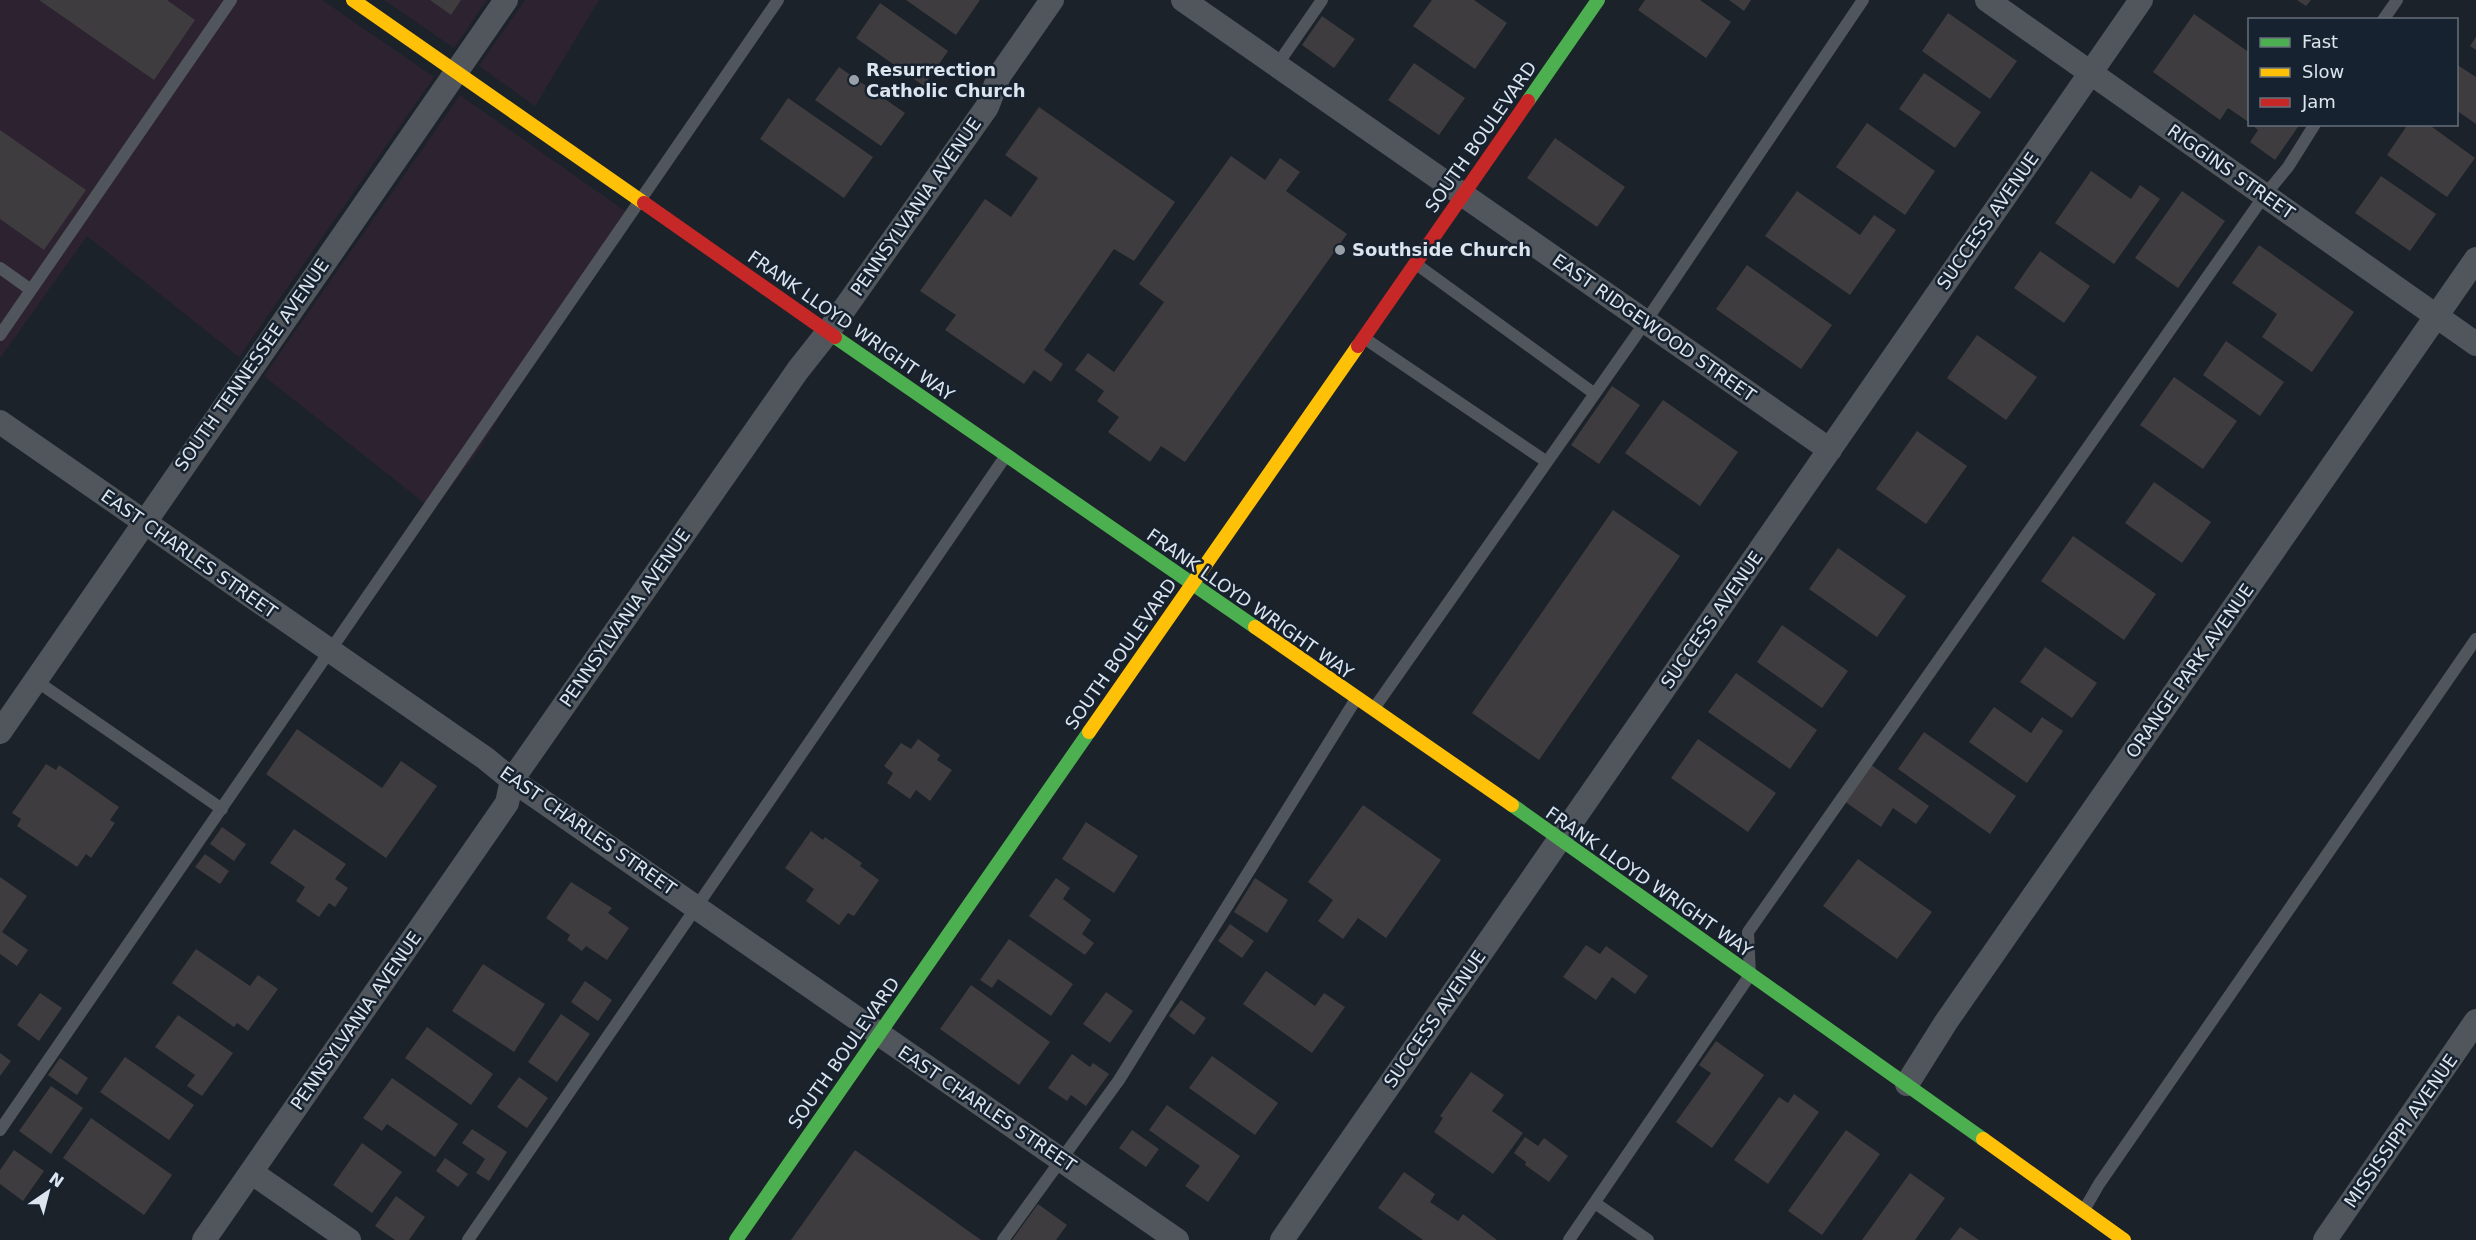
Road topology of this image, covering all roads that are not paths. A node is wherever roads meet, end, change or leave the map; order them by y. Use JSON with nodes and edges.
{"nodes":[{"id":1,"x":231,"y":0,"type":"edge"},
{"id":2,"x":353,"y":0,"type":"edge"},
{"id":3,"x":506,"y":0,"type":"edge"},
{"id":4,"x":778,"y":0,"type":"edge"},
{"id":5,"x":1052,"y":0,"type":"edge"},
{"id":6,"x":1184,"y":0,"type":"edge"},
{"id":7,"x":1322,"y":0,"type":"edge"},
{"id":8,"x":1598,"y":0,"type":"edge"},
{"id":9,"x":1863,"y":0,"type":"edge"},
{"id":10,"x":1987,"y":0,"type":"edge"},
{"id":11,"x":2141,"y":0,"type":"edge"},
{"id":12,"x":2397,"y":0,"type":"edge"},
{"id":13,"x":2384,"y":18,"type":"edge"},
{"id":14,"x":1277,"y":65,"type":"junction"},
{"id":15,"x":457,"y":71,"type":"junction"},
{"id":16,"x":2091,"y":72,"type":"junction"},
{"id":17,"x":2314,"y":126,"type":"edge"},
{"id":18,"x":1462,"y":196,"type":"junction"},
{"id":19,"x":2264,"y":196,"type":"junction"},
{"id":20,"x":641,"y":200,"type":"junction"},
{"id":21,"x":2476,"y":259,"type":"edge"},
{"id":22,"x":1416,"y":263,"type":"junction"},
{"id":23,"x":0,"y":268,"type":"edge"},
{"id":24,"x":31,"y":290,"type":"junction"},
{"id":25,"x":2437,"y":316,"type":"junction"},
{"id":26,"x":1646,"y":321,"type":"junction"},
{"id":27,"x":828,"y":332,"type":"junction"},
{"id":28,"x":0,"y":335,"type":"edge"},
{"id":29,"x":1363,"y":338,"type":"junction"},
{"id":30,"x":2476,"y":344,"type":"edge"},
{"id":31,"x":1595,"y":394,"type":"junction"},
{"id":32,"x":0,"y":422,"type":"edge"},
{"id":33,"x":1830,"y":450,"type":"junction"},
{"id":34,"x":1006,"y":456,"type":"junction"},
{"id":35,"x":1547,"y":462,"type":"junction"},
{"id":36,"x":143,"y":522,"type":"junction"},
{"id":37,"x":1191,"y":585,"type":"junction"},
{"id":38,"x":2476,"y":639,"type":"edge"},
{"id":39,"x":330,"y":651,"type":"junction"},
{"id":40,"x":35,"y":680,"type":"junction"},
{"id":41,"x":1356,"y":699,"type":"junction"},
{"id":42,"x":1372,"y":710,"type":"junction"},
{"id":43,"x":0,"y":732,"type":"edge"},
{"id":44,"x":512,"y":780,"type":"junction"},
{"id":45,"x":222,"y":809,"type":"junction"},
{"id":46,"x":1559,"y":840,"type":"junction"},
{"id":47,"x":696,"y":907,"type":"junction"},
{"id":48,"x":1750,"y":975,"type":"junction"},
{"id":49,"x":2476,"y":1021,"type":"edge"},
{"id":50,"x":878,"y":1035,"type":"junction"},
{"id":51,"x":1907,"y":1084,"type":"junction"},
{"id":52,"x":0,"y":1130,"type":"edge"},
{"id":53,"x":1062,"y":1160,"type":"junction"},
{"id":54,"x":251,"y":1172,"type":"junction"},
{"id":55,"x":1595,"y":1203,"type":"junction"},
{"id":56,"x":2084,"y":1211,"type":"junction"},
{"id":57,"x":204,"y":1240,"type":"edge"},
{"id":58,"x":349,"y":1240,"type":"edge"},
{"id":59,"x":468,"y":1240,"type":"edge"},
{"id":60,"x":736,"y":1240,"type":"edge"},
{"id":61,"x":1003,"y":1240,"type":"edge"},
{"id":62,"x":1177,"y":1240,"type":"edge"},
{"id":63,"x":1282,"y":1240,"type":"edge"},
{"id":64,"x":1569,"y":1240,"type":"edge"},
{"id":65,"x":1648,"y":1240,"type":"edge"},
{"id":66,"x":2124,"y":1240,"type":"edge"},
{"id":67,"x":2325,"y":1240,"type":"edge"}],
"edges":[{"from":1,"to":24,"type":"lane"},
{"from":2,"to":15,"type":"street","name":"FRANK LLOYD WRIGHT WAY"},
{"from":3,"to":15,"type":"street","name":"SOUTH TENNESSEE AVENUE"},
{"from":4,"to":20,"type":"lane"},
{"from":5,"to":27,"type":"street","name":"PENNSYLVANIA AVENUE"},
{"from":6,"to":14,"type":"street","name":"EAST RIDGEWOOD STREET"},
{"from":7,"to":14,"type":"lane"},
{"from":8,"to":18,"type":"street","name":"SOUTH BOULEVARD"},
{"from":9,"to":26,"type":"lane"},
{"from":10,"to":16,"type":"street","name":"RIGGINS STREET"},
{"from":11,"to":16,"type":"street","name":"SUCCESS AVENUE"},
{"from":12,"to":13,"type":"lane"},
{"from":14,"to":18,"type":"street","name":"EAST RIDGEWOOD STREET"},
{"from":15,"to":20,"type":"street","name":"FRANK LLOYD WRIGHT WAY"},
{"from":15,"to":36,"type":"street","name":"SOUTH TENNESSEE AVENUE"},
{"from":16,"to":19,"type":"street","name":"RIGGINS STREET"},
{"from":16,"to":33,"type":"street","name":"SUCCESS AVENUE"},
{"from":17,"to":19,"type":"lane"},
{"from":18,"to":22,"type":"street","name":"SOUTH BOULEVARD"},
{"from":18,"to":26,"type":"street","name":"EAST RIDGEWOOD STREET"},
{"from":19,"to":25,"type":"street","name":"RIGGINS STREET"},
{"from":19,"to":48,"type":"lane"},
{"from":20,"to":27,"type":"street","name":"FRANK LLOYD WRIGHT WAY"},
{"from":20,"to":39,"type":"lane"},
{"from":21,"to":25,"type":"street","name":"ORANGE PARK AVENUE"},
{"from":22,"to":29,"type":"street","name":"SOUTH BOULEVARD"},
{"from":22,"to":31,"type":"lane"},
{"from":23,"to":24,"type":"lane"},
{"from":24,"to":28,"type":"lane"},
{"from":25,"to":30,"type":"street","name":"RIGGINS STREET"},
{"from":25,"to":51,"type":"street","name":"ORANGE PARK AVENUE"},
{"from":26,"to":31,"type":"lane"},
{"from":26,"to":33,"type":"street","name":"EAST RIDGEWOOD STREET"},
{"from":27,"to":34,"type":"street","name":"FRANK LLOYD WRIGHT WAY"},
{"from":27,"to":44,"type":"street","name":"PENNSYLVANIA AVENUE"},
{"from":29,"to":35,"type":"lane"},
{"from":29,"to":37,"type":"street","name":"SOUTH BOULEVARD"},
{"from":31,"to":35,"type":"lane"},
{"from":32,"to":36,"type":"street","name":"EAST CHARLES STREET"},
{"from":33,"to":46,"type":"street","name":"SUCCESS AVENUE"},
{"from":34,"to":37,"type":"street","name":"FRANK LLOYD WRIGHT WAY"},
{"from":34,"to":47,"type":"lane"},
{"from":35,"to":42,"type":"lane"},
{"from":36,"to":39,"type":"street","name":"EAST CHARLES STREET"},
{"from":36,"to":40,"type":"street","name":"SOUTH TENNESSEE AVENUE"},
{"from":37,"to":41,"type":"street","name":"FRANK LLOYD WRIGHT WAY"},
{"from":37,"to":50,"type":"street","name":"SOUTH BOULEVARD"},
{"from":38,"to":56,"type":"lane"},
{"from":39,"to":44,"type":"street","name":"EAST CHARLES STREET"},
{"from":39,"to":45,"type":"lane"},
{"from":40,"to":43,"type":"street","name":"SOUTH TENNESSEE AVENUE"},
{"from":40,"to":45,"type":"lane"},
{"from":41,"to":42,"type":"street","name":"FRANK LLOYD WRIGHT WAY"},
{"from":41,"to":53,"type":"lane"},
{"from":42,"to":46,"type":"street","name":"FRANK LLOYD WRIGHT WAY"},
{"from":44,"to":47,"type":"street","name":"EAST CHARLES STREET"},
{"from":44,"to":54,"type":"street","name":"PENNSYLVANIA AVENUE"},
{"from":45,"to":52,"type":"lane"},
{"from":46,"to":48,"type":"street","name":"FRANK LLOYD WRIGHT WAY"},
{"from":46,"to":63,"type":"street","name":"SUCCESS AVENUE"},
{"from":47,"to":50,"type":"street","name":"EAST CHARLES STREET"},
{"from":47,"to":59,"type":"lane"},
{"from":48,"to":51,"type":"street","name":"FRANK LLOYD WRIGHT WAY"},
{"from":48,"to":55,"type":"lane"},
{"from":49,"to":67,"type":"street","name":"MISSISSIPPI AVENUE"},
{"from":50,"to":53,"type":"street","name":"EAST CHARLES STREET"},
{"from":50,"to":60,"type":"street","name":"SOUTH BOULEVARD"},
{"from":51,"to":56,"type":"street","name":"FRANK LLOYD WRIGHT WAY"},
{"from":53,"to":61,"type":"lane"},
{"from":53,"to":62,"type":"street","name":"EAST CHARLES STREET"},
{"from":54,"to":57,"type":"street","name":"PENNSYLVANIA AVENUE"},
{"from":54,"to":58,"type":"street"},
{"from":55,"to":64,"type":"lane"},
{"from":55,"to":65,"type":"lane"},
{"from":56,"to":66,"type":"street","name":"FRANK LLOYD WRIGHT WAY"}]}
